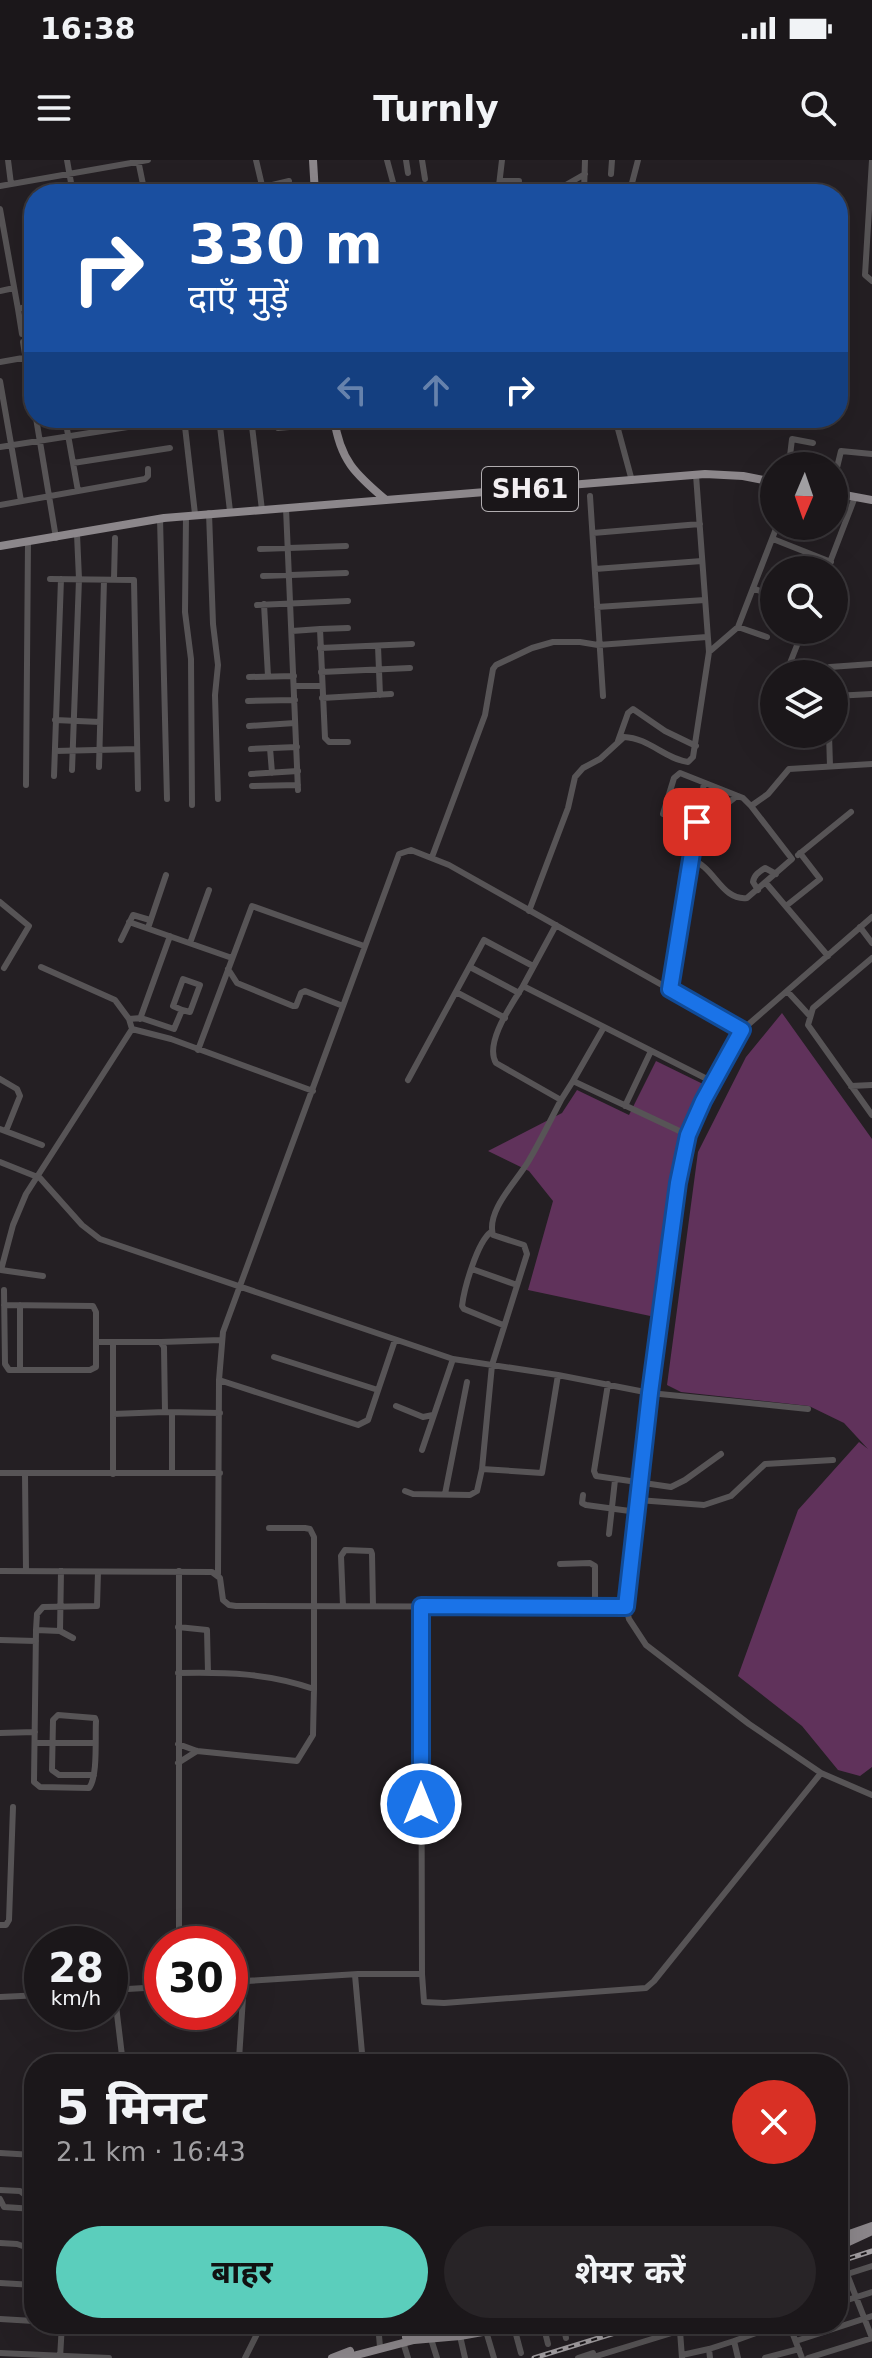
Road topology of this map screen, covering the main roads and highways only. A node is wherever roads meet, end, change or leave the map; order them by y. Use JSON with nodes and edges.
{"nodes":[{"id":1,"x":313,"y":160,"type":"edge"},
{"id":2,"x":314,"y":184,"type":"edge"},
{"id":3,"x":336,"y":428,"type":"edge"},
{"id":4,"x":760,"y":479,"type":"edge"},
{"id":5,"x":848,"y":496,"type":"edge"},
{"id":6,"x":386,"y":500,"type":"junction"},
{"id":7,"x":872,"y":500,"type":"edge"},
{"id":8,"x":0,"y":546,"type":"edge"},
{"id":9,"x":872,"y":2228,"type":"edge"},
{"id":10,"x":848,"y":2238,"type":"edge"},
{"id":11,"x":438,"y":2334,"type":"edge"},
{"id":12,"x":466,"y":2334,"type":"edge"},
{"id":13,"x":434,"y":2336,"type":"junction"},
{"id":14,"x":378,"y":2349,"type":"edge"},
{"id":15,"x":332,"y":2358,"type":"edge"},
{"id":16,"x":347,"y":2358,"type":"edge"}],
"edges":[{"from":1,"to":2,"type":"main road"},
{"from":3,"to":6,"type":"main road"},
{"from":4,"to":6,"type":"main road","number":"SH61"},
{"from":5,"to":7,"type":"main road"},
{"from":6,"to":8,"type":"main road"},
{"from":9,"to":10,"type":"main road"},
{"from":11,"to":13,"type":"main road"},
{"from":12,"to":13,"type":"main road"},
{"from":13,"to":14,"type":"main road"},
{"from":13,"to":14,"type":"main road"},
{"from":14,"to":15,"type":"main road"},
{"from":14,"to":16,"type":"main road"}]}
